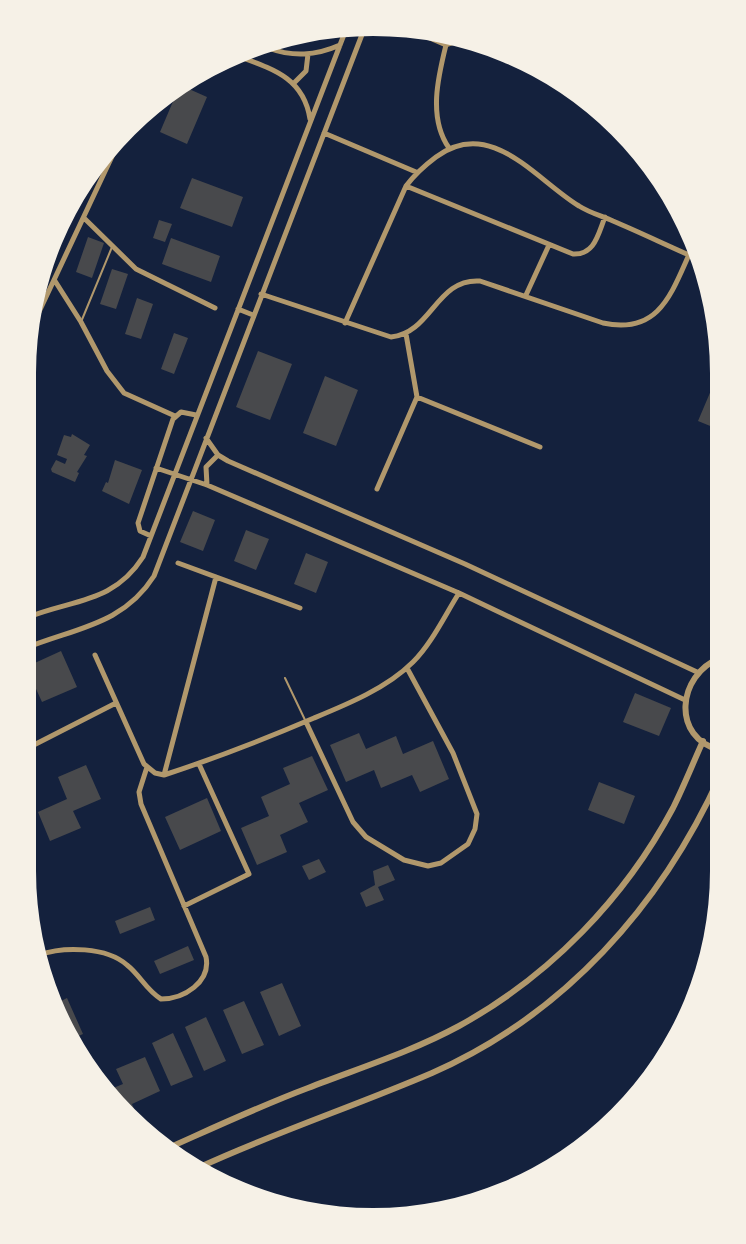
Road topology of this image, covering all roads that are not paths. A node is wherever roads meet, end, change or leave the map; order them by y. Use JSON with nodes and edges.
{"nodes":[{"id":1,"x":361,"y":37,"type":"edge"},
{"id":2,"x":343,"y":38,"type":"edge"},
{"id":3,"x":439,"y":42,"type":"edge"},
{"id":4,"x":340,"y":45,"type":"junction"},
{"id":5,"x":446,"y":45,"type":"joint"},
{"id":6,"x":275,"y":51,"type":"edge"},
{"id":7,"x":308,"y":54,"type":"junction"},
{"id":8,"x":249,"y":60,"type":"edge"},
{"id":9,"x":294,"y":83,"type":"junction"},
{"id":10,"x":310,"y":120,"type":"junction"},
{"id":11,"x":324,"y":133,"type":"junction"},
{"id":12,"x":449,"y":148,"type":"junction"},
{"id":13,"x":108,"y":165,"type":"edge"},
{"id":14,"x":416,"y":172,"type":"junction"},
{"id":15,"x":406,"y":186,"type":"junction"},
{"id":16,"x":605,"y":217,"type":"junction"},
{"id":17,"x":84,"y":219,"type":"junction"},
{"id":18,"x":549,"y":244,"type":"junction"},
{"id":19,"x":113,"y":246,"type":"junction"},
{"id":20,"x":688,"y":255,"type":"edge"},
{"id":21,"x":689,"y":256,"type":"edge"},
{"id":22,"x":55,"y":281,"type":"junction"},
{"id":23,"x":261,"y":294,"type":"junction"},
{"id":24,"x":526,"y":295,"type":"junction"},
{"id":25,"x":42,"y":308,"type":"edge"},
{"id":26,"x":215,"y":308,"type":"dead end"},
{"id":27,"x":237,"y":309,"type":"junction"},
{"id":28,"x":253,"y":315,"type":"junction"},
{"id":29,"x":81,"y":322,"type":"junction"},
{"id":30,"x":345,"y":323,"type":"junction"},
{"id":31,"x":406,"y":334,"type":"junction"},
{"id":32,"x":417,"y":397,"type":"junction"},
{"id":33,"x":196,"y":415,"type":"junction"},
{"id":34,"x":175,"y":416,"type":"junction"},
{"id":35,"x":206,"y":437,"type":"junction"},
{"id":36,"x":540,"y":447,"type":"dead end"},
{"id":37,"x":218,"y":455,"type":"junction"},
{"id":38,"x":156,"y":468,"type":"junction"},
{"id":39,"x":175,"y":474,"type":"junction"},
{"id":40,"x":190,"y":480,"type":"junction"},
{"id":41,"x":207,"y":485,"type":"junction"},
{"id":42,"x":377,"y":489,"type":"dead end"},
{"id":43,"x":151,"y":536,"type":"junction"},
{"id":44,"x":178,"y":563,"type":"dead end"},
{"id":45,"x":216,"y":577,"type":"junction"},
{"id":46,"x":459,"y":593,"type":"junction"},
{"id":47,"x":300,"y":608,"type":"dead end"},
{"id":48,"x":36,"y":615,"type":"edge"},
{"id":49,"x":36,"y":645,"type":"edge"},
{"id":50,"x":95,"y":655,"type":"dead end"},
{"id":51,"x":710,"y":662,"type":"edge"},
{"id":52,"x":407,"y":668,"type":"junction"},
{"id":53,"x":697,"y":672,"type":"junction"},
{"id":54,"x":285,"y":678,"type":"dead end"},
{"id":55,"x":685,"y":700,"type":"junction"},
{"id":56,"x":116,"y":703,"type":"junction"},
{"id":57,"x":306,"y":722,"type":"junction"},
{"id":58,"x":703,"y":741,"type":"junction"},
{"id":59,"x":36,"y":744,"type":"edge"},
{"id":60,"x":710,"y":745,"type":"edge"},
{"id":61,"x":199,"y":764,"type":"junction"},
{"id":62,"x":147,"y":767,"type":"junction"},
{"id":63,"x":164,"y":775,"type":"junction"},
{"id":64,"x":710,"y":798,"type":"edge"},
{"id":65,"x":184,"y":906,"type":"junction"},
{"id":66,"x":46,"y":954,"type":"edge"},
{"id":67,"x":177,"y":1144,"type":"edge"},
{"id":68,"x":206,"y":1164,"type":"edge"}],
"edges":[{"from":1,"to":11,"type":"street"},
{"from":2,"to":4,"type":"street"},
{"from":3,"to":5,"type":"street"},
{"from":4,"to":7,"type":"street"},
{"from":4,"to":10,"type":"street"},
{"from":5,"to":12,"type":"street"},
{"from":6,"to":7,"type":"street"},
{"from":7,"to":9,"type":"street"},
{"from":8,"to":9,"type":"street"},
{"from":9,"to":10,"type":"street"},
{"from":10,"to":27,"type":"street"},
{"from":11,"to":14,"type":"street"},
{"from":11,"to":23,"type":"street"},
{"from":12,"to":14,"type":"street"},
{"from":12,"to":16,"type":"street"},
{"from":13,"to":17,"type":"street"},
{"from":14,"to":15,"type":"street"},
{"from":15,"to":18,"type":"street"},
{"from":15,"to":30,"type":"street"},
{"from":16,"to":18,"type":"street"},
{"from":16,"to":20,"type":"street"},
{"from":17,"to":19,"type":"street"},
{"from":17,"to":22,"type":"street"},
{"from":18,"to":24,"type":"street"},
{"from":19,"to":26,"type":"street"},
{"from":19,"to":29,"type":"lane"},
{"from":21,"to":24,"type":"street"},
{"from":22,"to":25,"type":"street"},
{"from":22,"to":29,"type":"street"},
{"from":23,"to":28,"type":"street"},
{"from":23,"to":30,"type":"street"},
{"from":24,"to":31,"type":"street"},
{"from":27,"to":28,"type":"street"},
{"from":27,"to":33,"type":"street"},
{"from":28,"to":35,"type":"street"},
{"from":29,"to":34,"type":"street"},
{"from":30,"to":31,"type":"street"},
{"from":31,"to":32,"type":"street"},
{"from":32,"to":36,"type":"street"},
{"from":32,"to":42,"type":"street"},
{"from":33,"to":34,"type":"street"},
{"from":33,"to":39,"type":"street"},
{"from":34,"to":38,"type":"street"},
{"from":35,"to":37,"type":"street"},
{"from":35,"to":40,"type":"street"},
{"from":37,"to":41,"type":"street"},
{"from":37,"to":53,"type":"street"},
{"from":38,"to":39,"type":"street"},
{"from":38,"to":43,"type":"street"},
{"from":39,"to":40,"type":"street"},
{"from":39,"to":43,"type":"street"},
{"from":40,"to":41,"type":"street"},
{"from":40,"to":49,"type":"street"},
{"from":41,"to":46,"type":"street"},
{"from":43,"to":48,"type":"street"},
{"from":44,"to":45,"type":"street"},
{"from":45,"to":47,"type":"street"},
{"from":45,"to":63,"type":"street"},
{"from":46,"to":52,"type":"street"},
{"from":46,"to":55,"type":"street"},
{"from":50,"to":56,"type":"street"},
{"from":51,"to":53,"type":"street"},
{"from":52,"to":57,"type":"street"},
{"from":52,"to":57,"type":"street"},
{"from":53,"to":55,"type":"street"},
{"from":54,"to":57,"type":"lane"},
{"from":55,"to":58,"type":"street"},
{"from":56,"to":59,"type":"street"},
{"from":56,"to":62,"type":"street"},
{"from":57,"to":61,"type":"street"},
{"from":58,"to":60,"type":"street"},
{"from":58,"to":67,"type":"street"},
{"from":61,"to":63,"type":"street"},
{"from":61,"to":65,"type":"street"},
{"from":62,"to":63,"type":"street"},
{"from":62,"to":65,"type":"street"},
{"from":64,"to":68,"type":"street"},
{"from":65,"to":66,"type":"street"}]}
